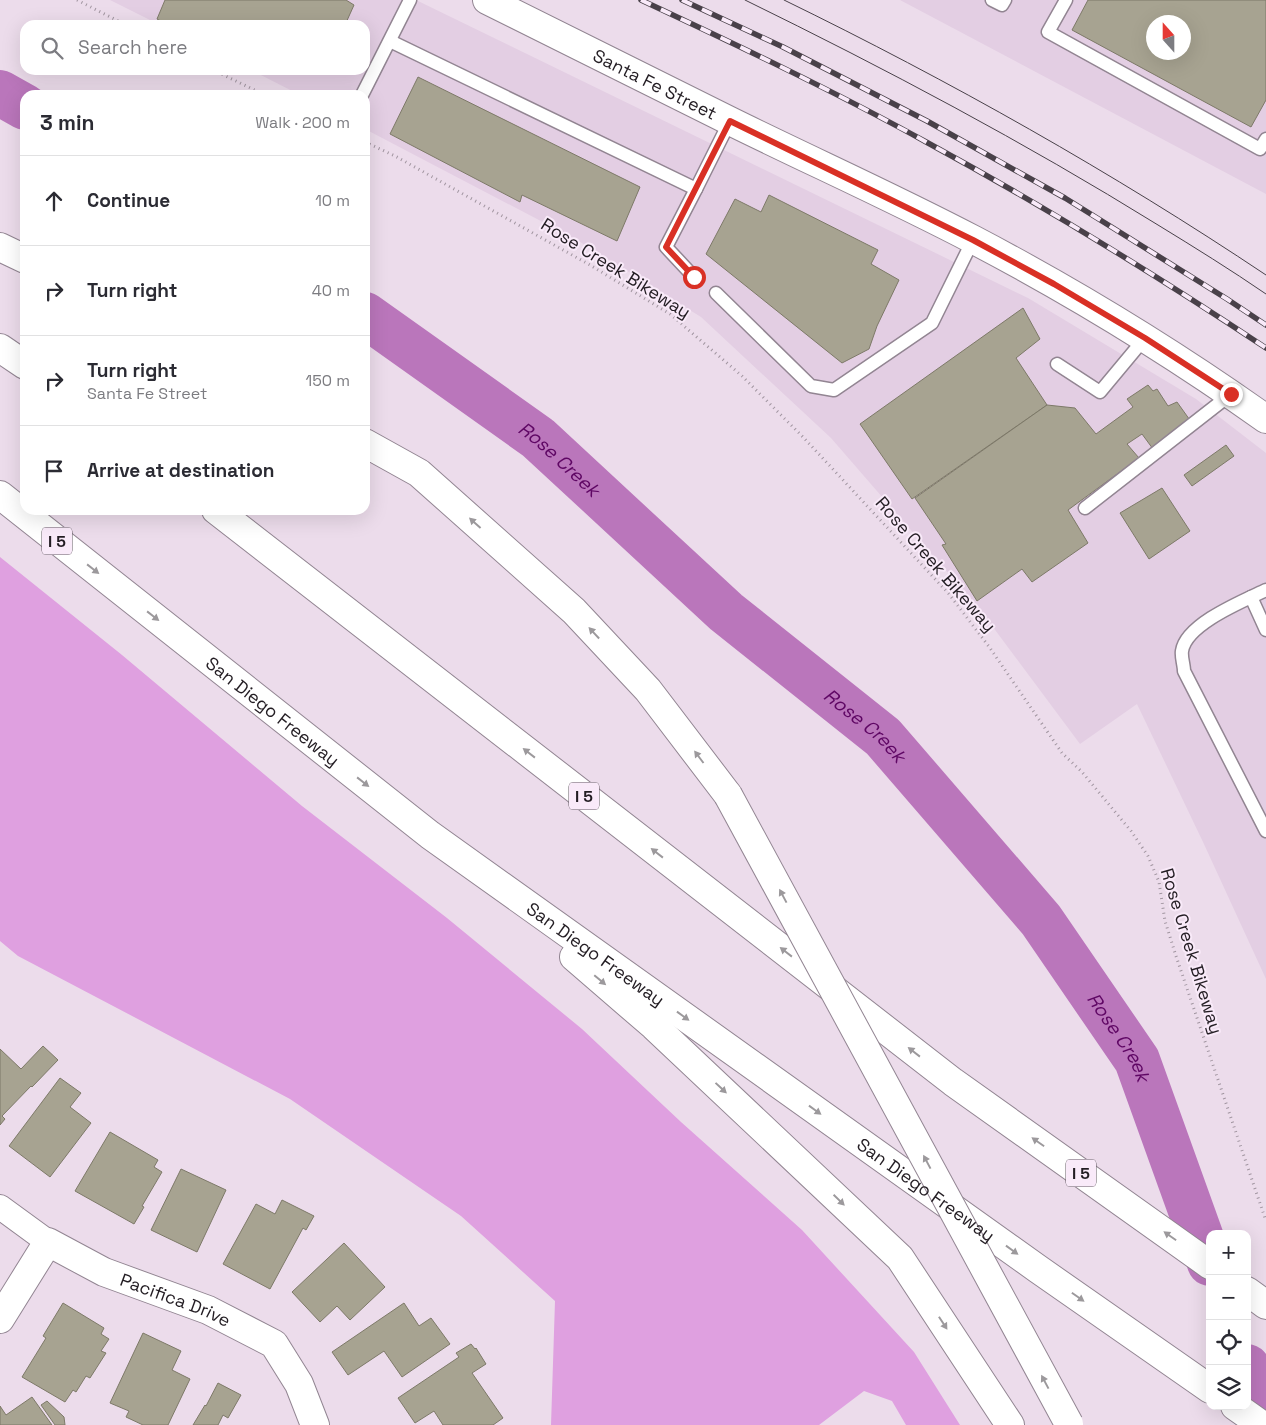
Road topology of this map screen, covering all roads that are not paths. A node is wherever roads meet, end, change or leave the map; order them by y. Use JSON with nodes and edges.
{"nodes":[{"id":1,"x":410,"y":0,"type":"edge"},
{"id":2,"x":487,"y":0,"type":"edge"},
{"id":3,"x":992,"y":0,"type":"edge"},
{"id":4,"x":1005,"y":0,"type":"edge"},
{"id":5,"x":1066,"y":0,"type":"edge"},
{"id":6,"x":390,"y":41,"type":"junction"},
{"id":7,"x":365,"y":90,"type":"edge"},
{"id":8,"x":730,"y":121,"type":"junction"},
{"id":9,"x":1266,"y":139,"type":"edge"},
{"id":10,"x":696,"y":189,"type":"junction"},
{"id":11,"x":973,"y":240,"type":"junction"},
{"id":12,"x":0,"y":247,"type":"edge"},
{"id":13,"x":20,"y":257,"type":"edge"},
{"id":14,"x":694,"y":277,"type":"dead end"},
{"id":15,"x":716,"y":293,"type":"dead end"},
{"id":16,"x":1145,"y":338,"type":"junction"},
{"id":17,"x":0,"y":348,"type":"edge"},
{"id":18,"x":20,"y":362,"type":"edge"},
{"id":19,"x":1057,"y":364,"type":"dead end"},
{"id":20,"x":1231,"y":394,"type":"junction"},
{"id":21,"x":1266,"y":419,"type":"edge"},
{"id":22,"x":370,"y":446,"type":"edge"},
{"id":23,"x":0,"y":496,"type":"edge"},
{"id":24,"x":1085,"y":508,"type":"dead end"},
{"id":25,"x":20,"y":512,"type":"edge"},
{"id":26,"x":24,"y":515,"type":"edge"},
{"id":27,"x":222,"y":515,"type":"edge"},
{"id":28,"x":1266,"y":590,"type":"edge"},
{"id":29,"x":1251,"y":597,"type":"junction"},
{"id":30,"x":1266,"y":630,"type":"edge"},
{"id":31,"x":1266,"y":830,"type":"edge"},
{"id":32,"x":430,"y":835,"type":"junction"},
{"id":33,"x":0,"y":1206,"type":"edge"},
{"id":34,"x":48,"y":1242,"type":"junction"},
{"id":35,"x":1206,"y":1262,"type":"edge"},
{"id":36,"x":1251,"y":1294,"type":"edge"},
{"id":37,"x":1266,"y":1305,"type":"edge"},
{"id":38,"x":0,"y":1319,"type":"edge"},
{"id":39,"x":1206,"y":1386,"type":"edge"},
{"id":40,"x":1241,"y":1410,"type":"edge"},
{"id":41,"x":314,"y":1425,"type":"edge"},
{"id":42,"x":1010,"y":1425,"type":"edge"},
{"id":43,"x":1069,"y":1425,"type":"edge"},
{"id":44,"x":1262,"y":1425,"type":"edge"}],
"edges":[{"from":1,"to":6,"type":"lane"},
{"from":2,"to":8,"type":"main road","name":"Santa Fe Street"},
{"from":3,"to":4,"type":"lane"},
{"from":5,"to":9,"type":"lane"},
{"from":6,"to":7,"type":"lane"},
{"from":6,"to":10,"type":"lane"},
{"from":8,"to":10,"type":"lane"},
{"from":8,"to":11,"type":"main road","name":"Santa Fe Street"},
{"from":10,"to":14,"type":"lane"},
{"from":11,"to":15,"type":"lane"},
{"from":11,"to":16,"type":"main road","name":"Santa Fe Street"},
{"from":12,"to":13,"type":"main road"},
{"from":16,"to":19,"type":"lane"},
{"from":16,"to":20,"type":"main road","name":"Santa Fe Street"},
{"from":17,"to":18,"type":"main road"},
{"from":20,"to":21,"type":"main road","name":"Santa Fe Street"},
{"from":20,"to":24,"type":"lane"},
{"from":43,"to":22,"type":"main road","one_way":true,"bridge":true},
{"from":23,"to":25,"type":"main road","name":"San Diego Freeway","number":"I 5","one_way":true},
{"from":26,"to":32,"type":"main road","name":"San Diego Freeway","number":"I 5","one_way":true},
{"from":35,"to":27,"type":"main road","number":"I 5","one_way":true},
{"from":28,"to":29,"type":"lane"},
{"from":29,"to":30,"type":"lane"},
{"from":29,"to":31,"type":"lane"},
{"from":32,"to":39,"type":"main road","name":"San Diego Freeway","number":"I 5","one_way":true},
{"from":32,"to":42,"type":"main road","one_way":true},
{"from":33,"to":34,"type":"street","name":"Pacifica Drive"},
{"from":34,"to":38,"type":"main road"},
{"from":34,"to":41,"type":"main road","name":"Pacifica Drive"},
{"from":36,"to":37,"type":"main road"},
{"from":40,"to":44,"type":"main road"}]}
